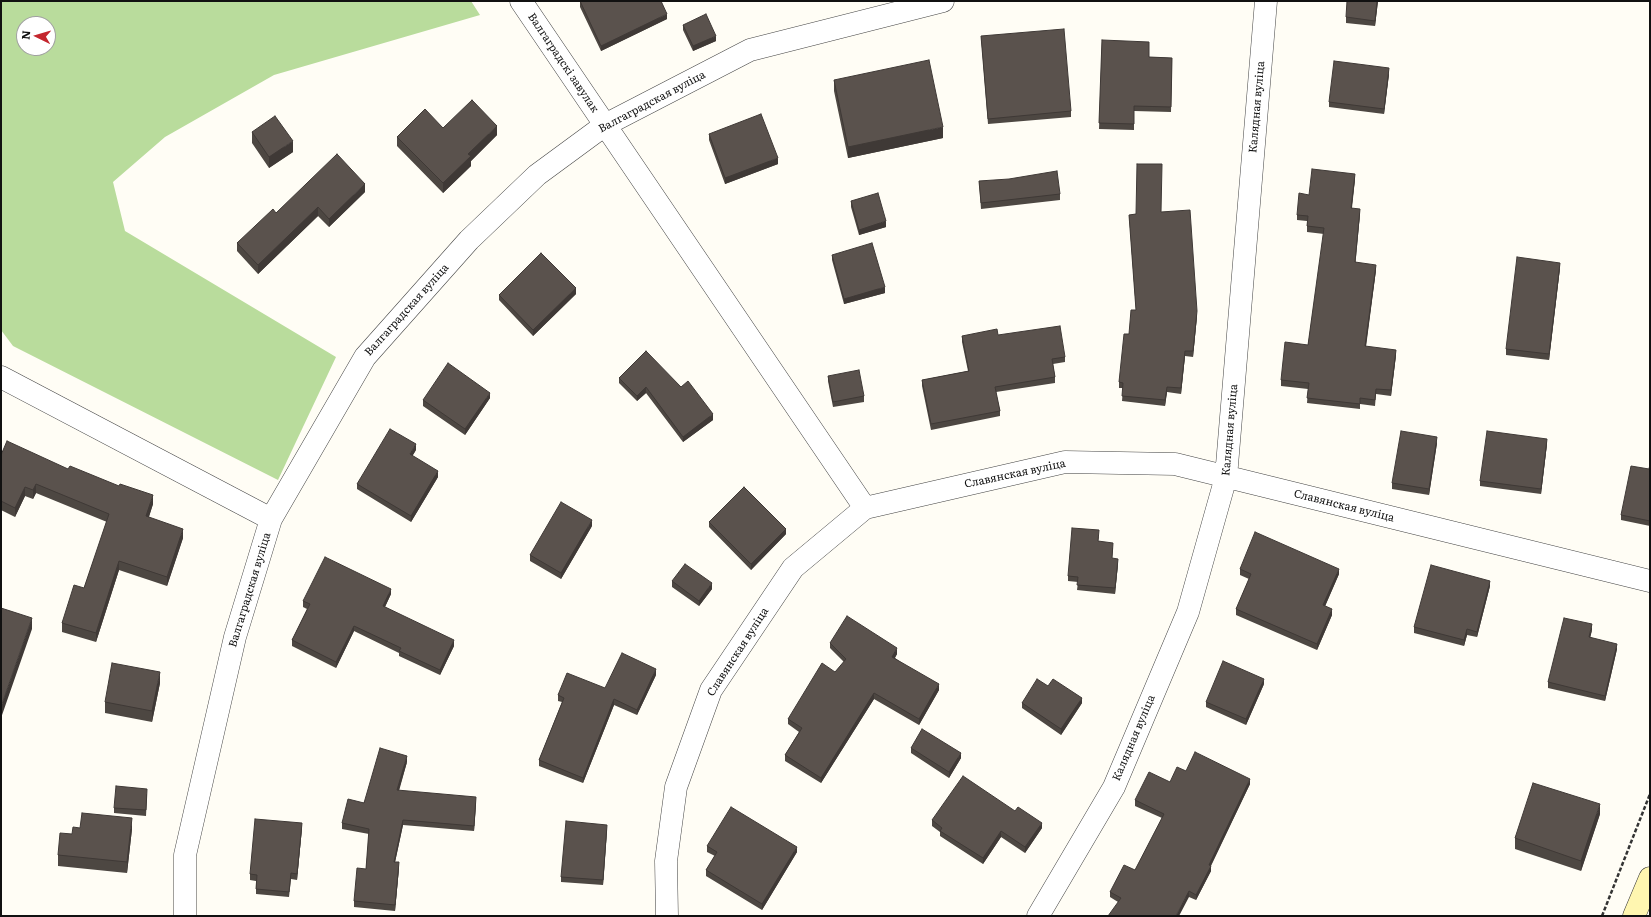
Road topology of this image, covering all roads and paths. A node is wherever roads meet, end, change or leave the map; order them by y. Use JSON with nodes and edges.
{"nodes":[{"id":1,"x":521,"y":1,"type":"edge"},
{"id":2,"x":943,"y":1,"type":"edge"},
{"id":3,"x":1266,"y":1,"type":"edge"},
{"id":4,"x":606,"y":125,"type":"junction"},
{"id":5,"x":1,"y":377,"type":"edge"},
{"id":6,"x":1226,"y":477,"type":"junction"},
{"id":7,"x":865,"y":508,"type":"junction"},
{"id":8,"x":271,"y":519,"type":"junction"},
{"id":9,"x":1650,"y":581,"type":"edge"},
{"id":10,"x":1650,"y":794,"type":"edge"},
{"id":11,"x":1650,"y":878,"type":"edge"},
{"id":12,"x":184,"y":916,"type":"edge"},
{"id":13,"x":667,"y":916,"type":"edge"},
{"id":14,"x":1038,"y":916,"type":"edge"},
{"id":15,"x":1602,"y":916,"type":"edge"},
{"id":16,"x":1634,"y":916,"type":"edge"}],
"edges":[{"from":1,"to":4,"type":"street","name":"Валгаградскі завулак"},
{"from":2,"to":4,"type":"street","name":"Валгаградская вуліца"},
{"from":3,"to":6,"type":"street","name":"Калядная вуліца"},
{"from":4,"to":7,"type":"street","name":"Валгаградскі завулак"},
{"from":4,"to":8,"type":"street","name":"Валгаградская вуліца"},
{"from":5,"to":8,"type":"street"},
{"from":6,"to":7,"type":"street","name":"Славянская вуліца"},
{"from":6,"to":9,"type":"street","name":"Славянская вуліца"},
{"from":6,"to":14,"type":"street","name":"Калядная вуліца"},
{"from":7,"to":13,"type":"street","name":"Славянская вуліца"},
{"from":8,"to":12,"type":"street","name":"Валгаградская вуліца"},
{"from":10,"to":15,"type":"path"},
{"from":11,"to":16,"type":"street"}]}
